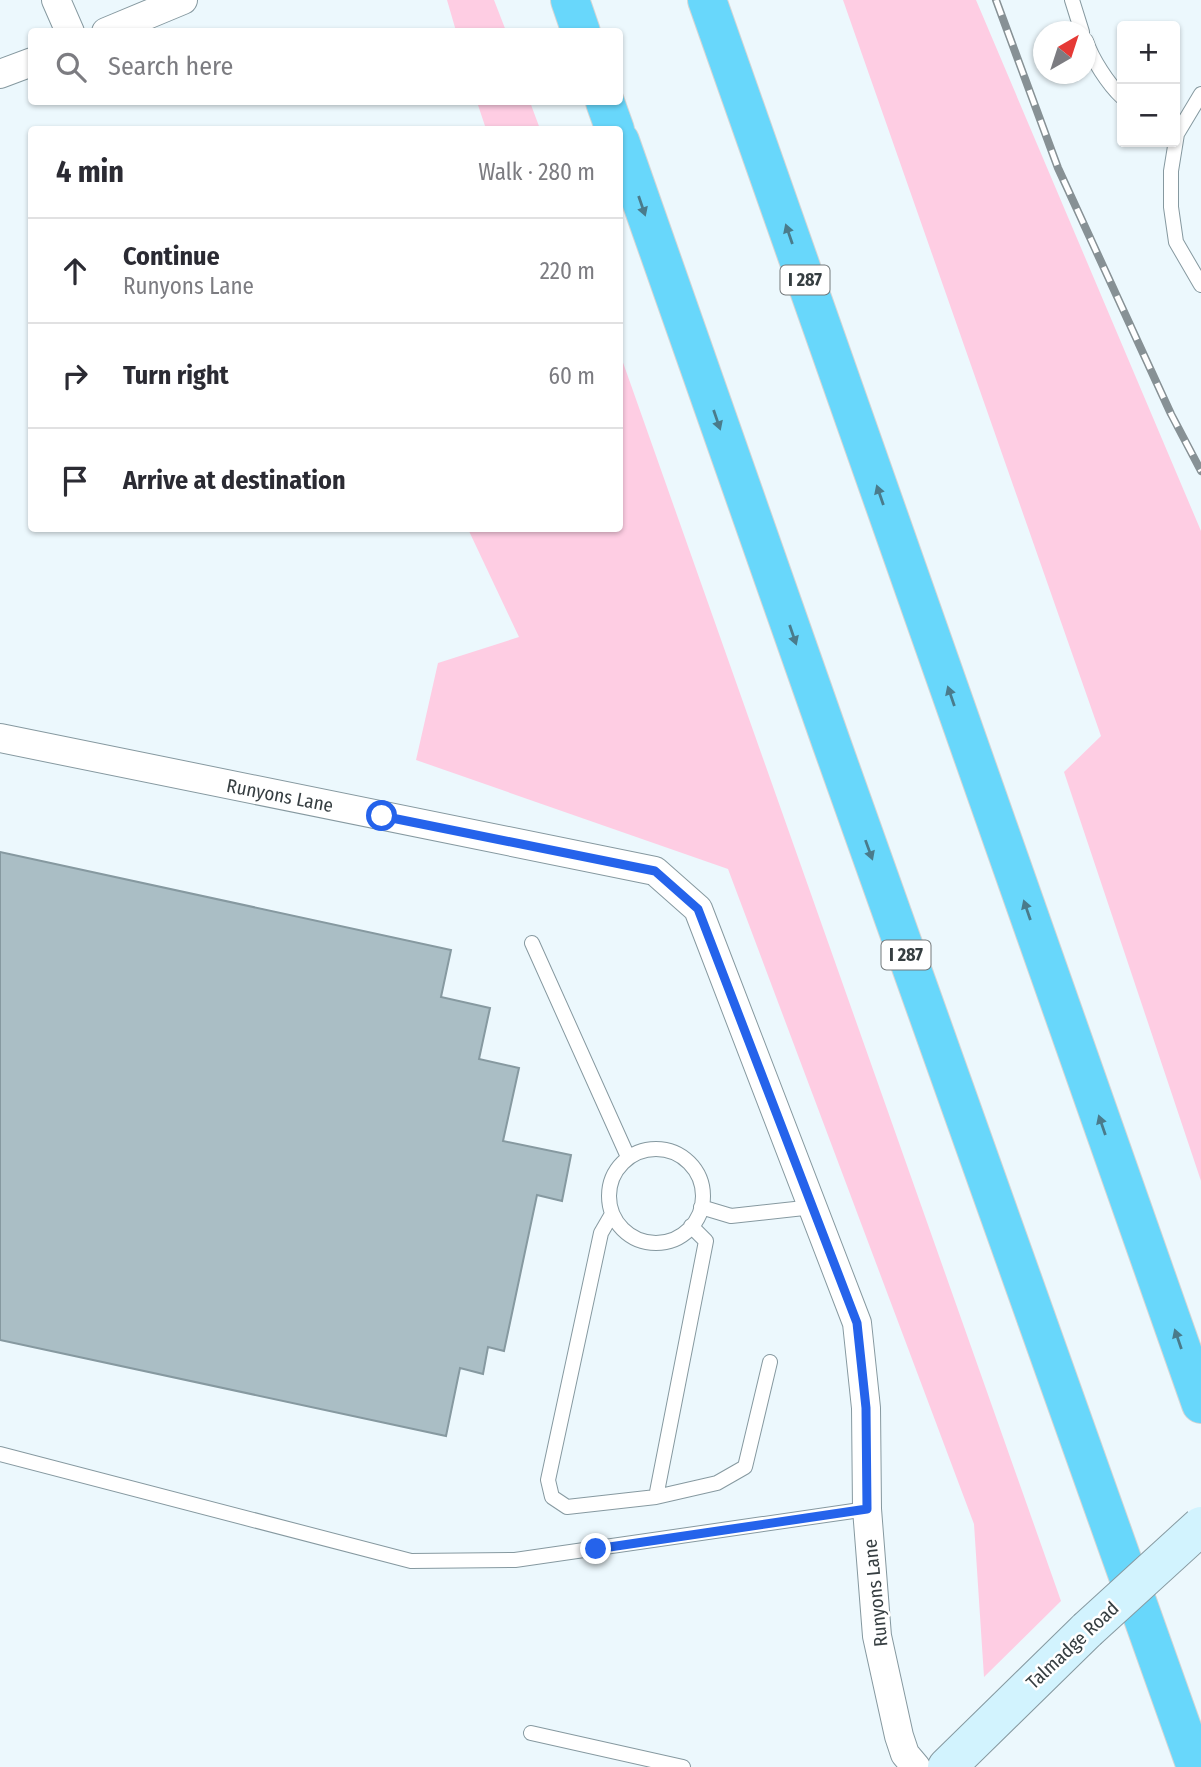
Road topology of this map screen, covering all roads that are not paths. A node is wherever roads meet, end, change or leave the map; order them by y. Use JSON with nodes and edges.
{"nodes":[{"id":1,"x":56,"y":0,"type":"edge"},
{"id":2,"x":183,"y":0,"type":"edge"},
{"id":3,"x":570,"y":0,"type":"edge"},
{"id":4,"x":707,"y":0,"type":"edge"},
{"id":5,"x":1072,"y":0,"type":"edge"},
{"id":6,"x":1079,"y":21,"type":"edge"},
{"id":7,"x":68,"y":28,"type":"edge"},
{"id":8,"x":116,"y":28,"type":"edge"},
{"id":9,"x":580,"y":28,"type":"edge"},
{"id":10,"x":1096,"y":62,"type":"edge"},
{"id":11,"x":28,"y":64,"type":"edge"},
{"id":12,"x":0,"y":74,"type":"edge"},
{"id":13,"x":1117,"y":93,"type":"edge"},
{"id":14,"x":1201,"y":94,"type":"edge"},
{"id":15,"x":607,"y":105,"type":"edge"},
{"id":16,"x":614,"y":126,"type":"edge"},
{"id":17,"x":1180,"y":128,"type":"edge"},
{"id":18,"x":1174,"y":147,"type":"edge"},
{"id":19,"x":623,"y":150,"type":"edge"},
{"id":20,"x":1201,"y":285,"type":"edge"},
{"id":21,"x":0,"y":738,"type":"edge"},
{"id":22,"x":531,"y":943,"type":"dead end"},
{"id":23,"x":628,"y":1157,"type":"junction"},
{"id":24,"x":701,"y":1207,"type":"junction"},
{"id":25,"x":813,"y":1207,"type":"junction"},
{"id":26,"x":612,"y":1214,"type":"junction"},
{"id":27,"x":691,"y":1226,"type":"junction"},
{"id":28,"x":770,"y":1362,"type":"dead end"},
{"id":29,"x":1201,"y":1404,"type":"edge"},
{"id":30,"x":0,"y":1454,"type":"edge"},
{"id":31,"x":656,"y":1497,"type":"junction"},
{"id":32,"x":867,"y":1509,"type":"junction"},
{"id":33,"x":1201,"y":1526,"type":"edge"},
{"id":34,"x":531,"y":1733,"type":"dead end"},
{"id":35,"x":683,"y":1767,"type":"edge"},
{"id":36,"x":916,"y":1767,"type":"edge"},
{"id":37,"x":947,"y":1767,"type":"edge"},
{"id":38,"x":1196,"y":1767,"type":"edge"}],
"edges":[{"from":1,"to":7,"type":"street"},
{"from":2,"to":8,"type":"street"},
{"from":3,"to":9,"type":"highway"},
{"from":29,"to":4,"type":"highway","number":"I 287","one_way":true},
{"from":5,"to":6,"type":"lane"},
{"from":10,"to":13,"type":"lane"},
{"from":11,"to":12,"type":"street"},
{"from":14,"to":17,"type":"lane"},
{"from":15,"to":16,"type":"highway"},
{"from":18,"to":20,"type":"lane"},
{"from":19,"to":38,"type":"highway","number":"I 287","one_way":true},
{"from":21,"to":25,"type":"street","name":"Runyons Lane"},
{"from":22,"to":23,"type":"lane"},
{"from":23,"to":24,"type":"lane"},
{"from":23,"to":26,"type":"lane"},
{"from":24,"to":25,"type":"lane"},
{"from":24,"to":27,"type":"lane"},
{"from":25,"to":32,"type":"street","name":"Runyons Lane"},
{"from":26,"to":27,"type":"lane"},
{"from":26,"to":31,"type":"lane"},
{"from":27,"to":31,"type":"lane"},
{"from":28,"to":31,"type":"lane"},
{"from":30,"to":32,"type":"lane"},
{"from":32,"to":36,"type":"street","name":"Runyons Lane"},
{"from":33,"to":37,"type":"street","name":"Talmadge Road","bridge":true},
{"from":34,"to":35,"type":"lane"}]}
